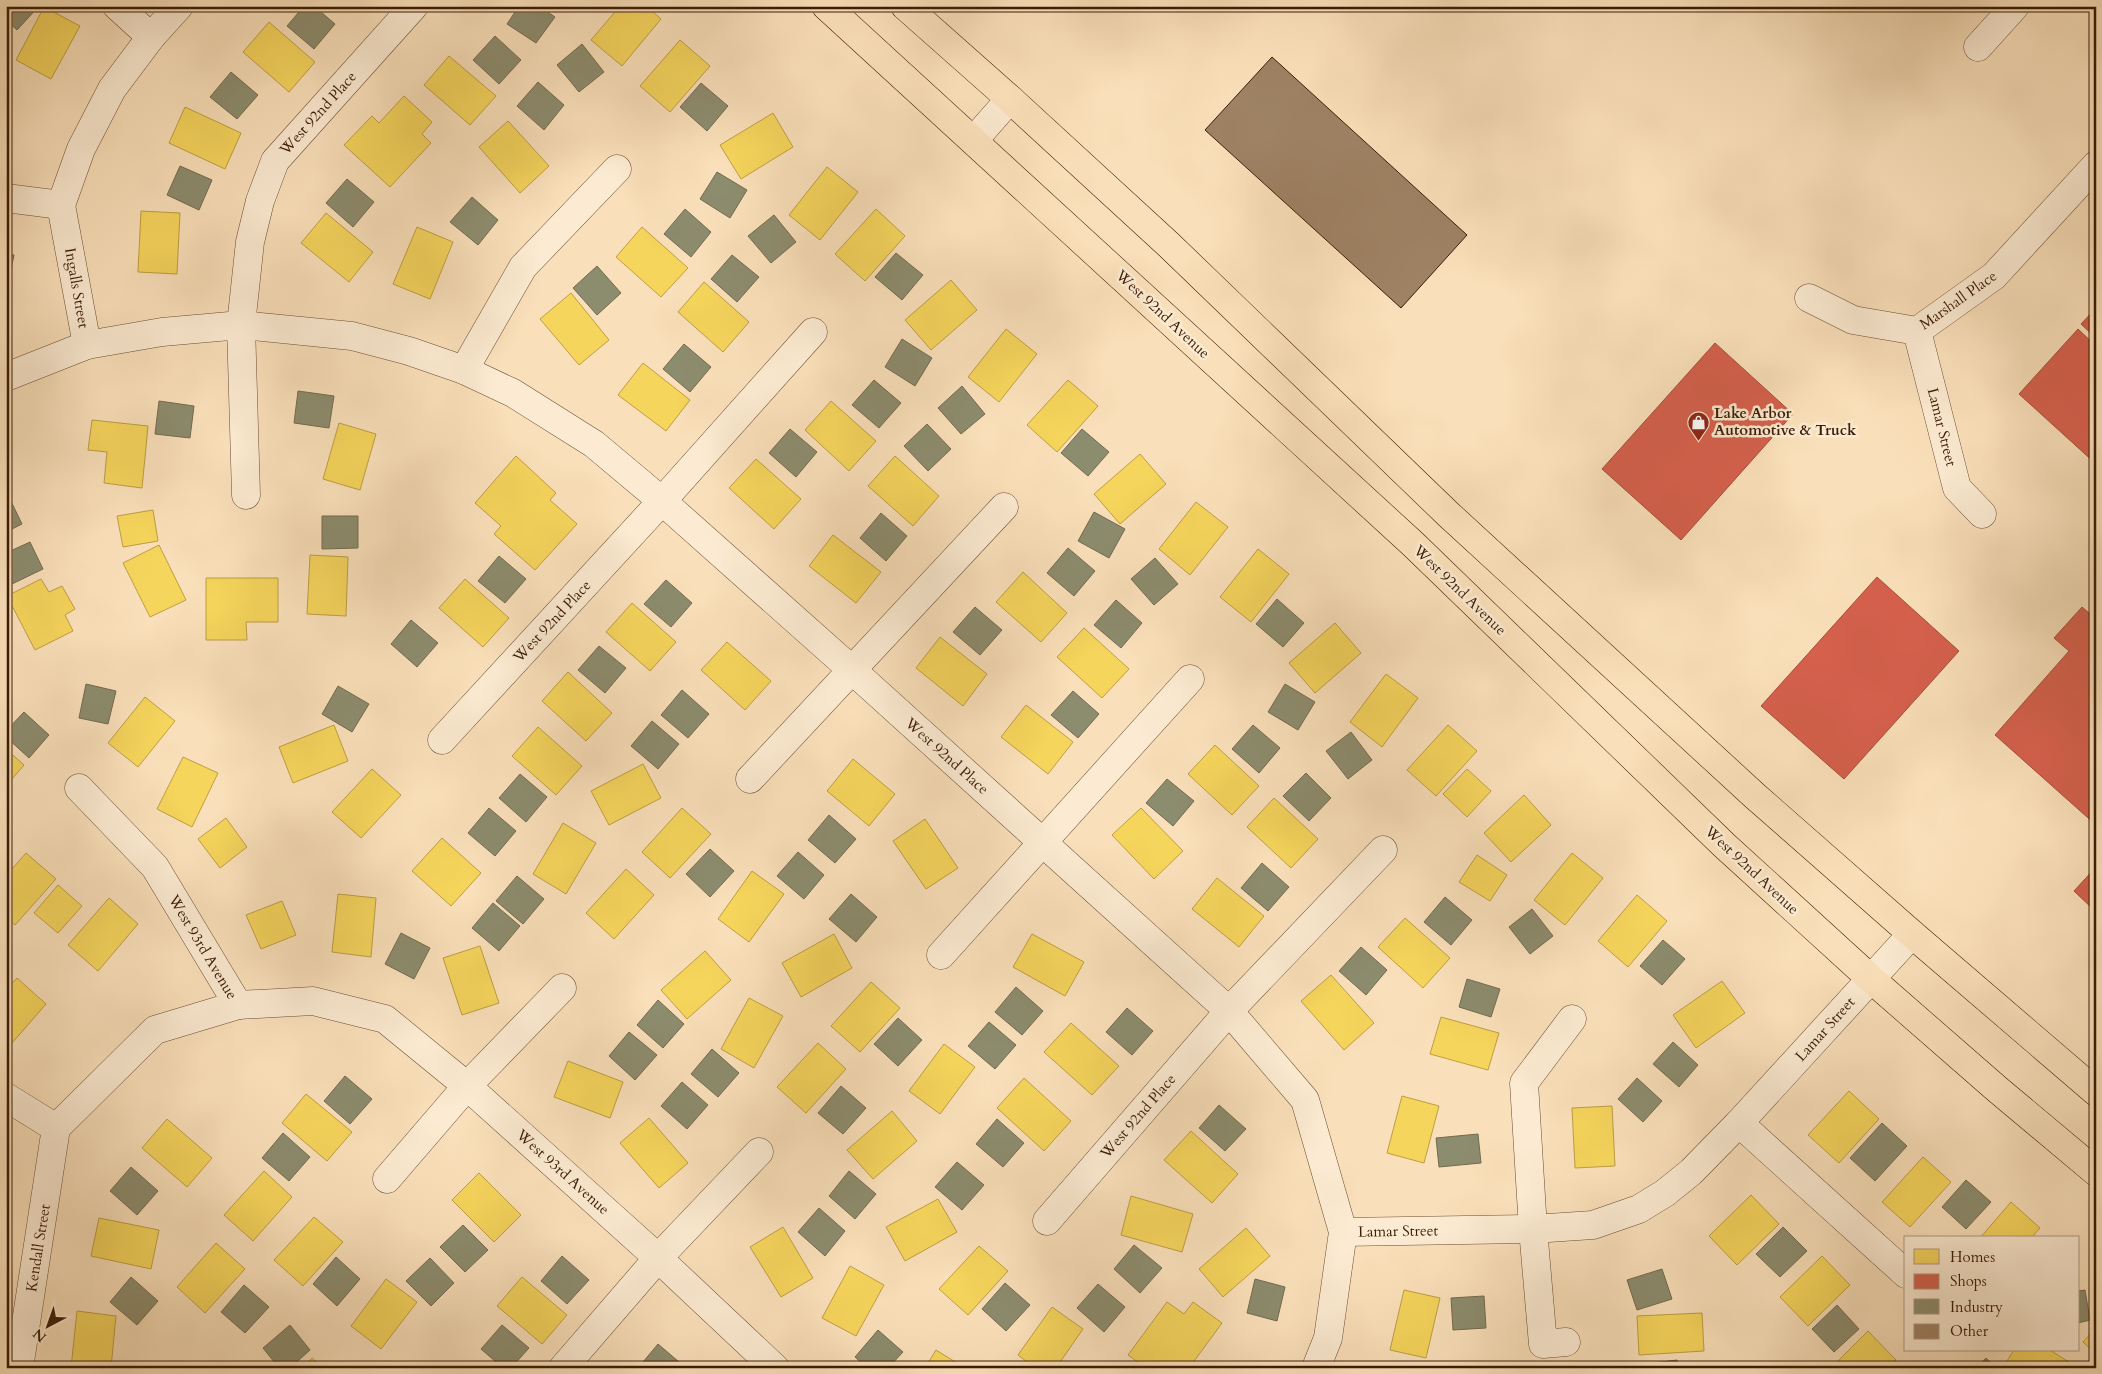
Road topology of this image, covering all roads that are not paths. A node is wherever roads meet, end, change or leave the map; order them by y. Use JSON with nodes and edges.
{"nodes":[{"id":1,"x":117,"y":6,"type":"edge"},
{"id":2,"x":178,"y":6,"type":"edge"},
{"id":3,"x":414,"y":6,"type":"edge"},
{"id":4,"x":826,"y":6,"type":"edge"},
{"id":5,"x":906,"y":6,"type":"edge"},
{"id":6,"x":2015,"y":6,"type":"edge"},
{"id":7,"x":151,"y":37,"type":"junction"},
{"id":8,"x":1978,"y":47,"type":"dead end"},
{"id":9,"x":1010,"y":99,"type":"junction"},
{"id":10,"x":974,"y":140,"type":"junction"},
{"id":11,"x":2096,"y":165,"type":"edge"},
{"id":12,"x":617,"y":169,"type":"dead end"},
{"id":13,"x":6,"y":198,"type":"edge"},
{"id":14,"x":61,"y":205,"type":"junction"},
{"id":15,"x":1809,"y":298,"type":"dead end"},
{"id":16,"x":241,"y":325,"type":"junction"},
{"id":17,"x":1917,"y":331,"type":"junction"},
{"id":18,"x":813,"y":332,"type":"dead end"},
{"id":19,"x":87,"y":345,"type":"junction"},
{"id":20,"x":464,"y":370,"type":"junction"},
{"id":21,"x":6,"y":377,"type":"edge"},
{"id":22,"x":246,"y":495,"type":"dead end"},
{"id":23,"x":662,"y":501,"type":"junction"},
{"id":24,"x":1004,"y":507,"type":"dead end"},
{"id":25,"x":1982,"y":514,"type":"dead end"},
{"id":26,"x":852,"y":670,"type":"junction"},
{"id":27,"x":1190,"y":679,"type":"dead end"},
{"id":28,"x":442,"y":740,"type":"dead end"},
{"id":29,"x":750,"y":778,"type":"dead end"},
{"id":30,"x":79,"y":788,"type":"dead end"},
{"id":31,"x":1043,"y":841,"type":"junction"},
{"id":32,"x":1382,"y":850,"type":"dead end"},
{"id":33,"x":1912,"y":934,"type":"junction"},
{"id":34,"x":941,"y":955,"type":"dead end"},
{"id":35,"x":1871,"y":979,"type":"junction"},
{"id":36,"x":562,"y":988,"type":"dead end"},
{"id":37,"x":238,"y":1005,"type":"junction"},
{"id":38,"x":1229,"y":1011,"type":"junction"},
{"id":39,"x":1572,"y":1019,"type":"dead end"},
{"id":40,"x":468,"y":1086,"type":"junction"},
{"id":41,"x":2096,"y":1092,"type":"edge"},
{"id":42,"x":6,"y":1097,"type":"edge"},
{"id":43,"x":1739,"y":1124,"type":"junction"},
{"id":44,"x":56,"y":1128,"type":"junction"},
{"id":45,"x":760,"y":1152,"type":"dead end"},
{"id":46,"x":2096,"y":1172,"type":"edge"},
{"id":47,"x":387,"y":1179,"type":"dead end"},
{"id":48,"x":1047,"y":1221,"type":"dead end"},
{"id":49,"x":1533,"y":1229,"type":"junction"},
{"id":50,"x":1343,"y":1232,"type":"junction"},
{"id":51,"x":658,"y":1258,"type":"junction"},
{"id":52,"x":1904,"y":1272,"type":"edge"},
{"id":53,"x":1566,"y":1342,"type":"dead end"},
{"id":54,"x":19,"y":1368,"type":"edge"},
{"id":55,"x":563,"y":1368,"type":"edge"},
{"id":56,"x":775,"y":1368,"type":"edge"},
{"id":57,"x":1316,"y":1368,"type":"edge"}],
"edges":[{"from":1,"to":7,"type":"street"},
{"from":2,"to":7,"type":"street"},
{"from":3,"to":16,"type":"street","name":"West 92nd Place"},
{"from":4,"to":10,"type":"main road","name":"West 92nd Avenue"},
{"from":5,"to":9,"type":"main road"},
{"from":6,"to":8,"type":"street"},
{"from":7,"to":14,"type":"street"},
{"from":9,"to":10,"type":"street"},
{"from":9,"to":33,"type":"main road"},
{"from":10,"to":35,"type":"main road","name":"West 92nd Avenue"},
{"from":11,"to":17,"type":"street","name":"Marshall Place"},
{"from":12,"to":20,"type":"street"},
{"from":13,"to":14,"type":"street"},
{"from":14,"to":19,"type":"street","name":"Ingalls Street"},
{"from":15,"to":17,"type":"street","name":"Marshall Place"},
{"from":16,"to":19,"type":"street","name":"West 92nd Place"},
{"from":16,"to":20,"type":"street","name":"West 92nd Place"},
{"from":16,"to":22,"type":"street","name":"West 92nd Place"},
{"from":17,"to":25,"type":"street","name":"Lamar Street"},
{"from":18,"to":23,"type":"street","name":"West 92nd Place"},
{"from":19,"to":21,"type":"street","name":"Ingalls Street"},
{"from":20,"to":23,"type":"street","name":"West 92nd Place"},
{"from":23,"to":26,"type":"street","name":"West 92nd Place"},
{"from":23,"to":28,"type":"street","name":"West 92nd Place"},
{"from":24,"to":26,"type":"street"},
{"from":26,"to":29,"type":"street"},
{"from":26,"to":31,"type":"street","name":"West 92nd Place"},
{"from":27,"to":31,"type":"street"},
{"from":30,"to":37,"type":"street","name":"West 93rd Avenue"},
{"from":31,"to":34,"type":"street"},
{"from":31,"to":38,"type":"street","name":"West 92nd Place"},
{"from":32,"to":38,"type":"street","name":"West 92nd Place"},
{"from":33,"to":35,"type":"street","name":"Lamar Street"},
{"from":33,"to":41,"type":"main road"},
{"from":35,"to":43,"type":"street","name":"Lamar Street"},
{"from":35,"to":46,"type":"main road","name":"West 92nd Avenue"},
{"from":36,"to":40,"type":"street"},
{"from":37,"to":40,"type":"street","name":"West 93rd Avenue"},
{"from":37,"to":44,"type":"street"},
{"from":38,"to":48,"type":"street","name":"West 92nd Place"},
{"from":38,"to":50,"type":"street","name":"West 92nd Place"},
{"from":39,"to":49,"type":"street"},
{"from":40,"to":47,"type":"street"},
{"from":40,"to":51,"type":"street","name":"West 93rd Avenue"},
{"from":42,"to":44,"type":"street"},
{"from":43,"to":49,"type":"street","name":"Lamar Street"},
{"from":43,"to":52,"type":"street"},
{"from":44,"to":54,"type":"street","name":"Kendall Street"},
{"from":45,"to":51,"type":"street"},
{"from":49,"to":50,"type":"street","name":"Lamar Street"},
{"from":49,"to":53,"type":"street"},
{"from":50,"to":57,"type":"street","name":"Lamar Street"},
{"from":51,"to":55,"type":"street"},
{"from":51,"to":56,"type":"street","name":"West 93rd Avenue"}]}
